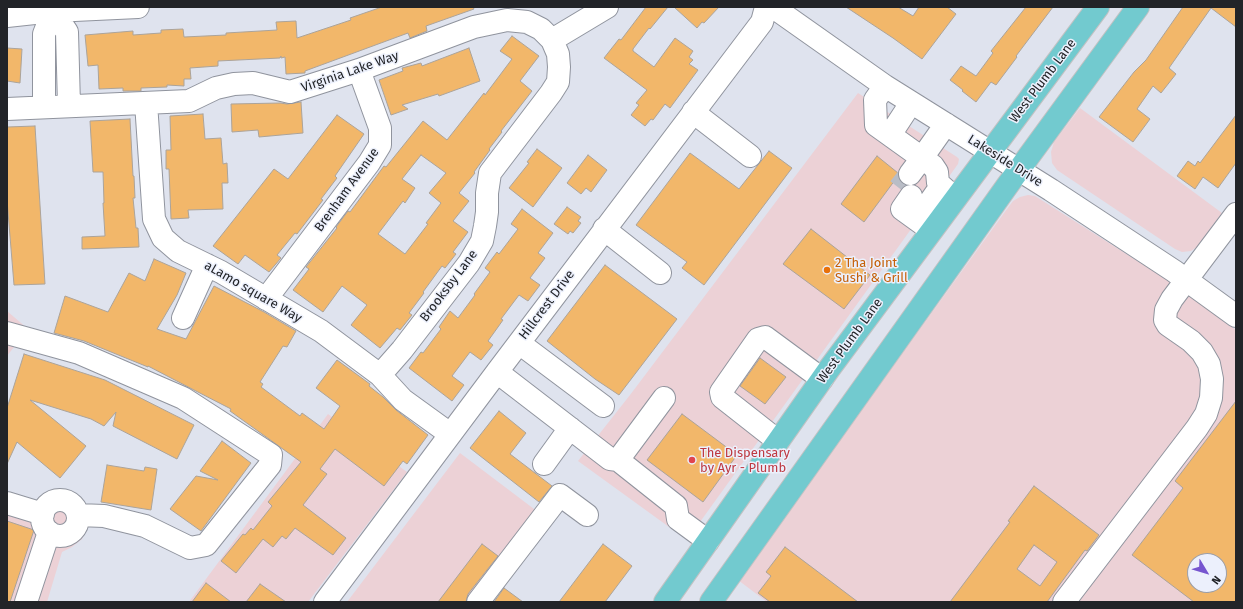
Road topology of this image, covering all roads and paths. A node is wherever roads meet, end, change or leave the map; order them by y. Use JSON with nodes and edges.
{"nodes":[{"id":1,"x":138,"y":7,"type":"edge"},
{"id":2,"x":607,"y":7,"type":"edge"},
{"id":3,"x":766,"y":7,"type":"edge"},
{"id":4,"x":773,"y":7,"type":"edge"},
{"id":5,"x":1098,"y":7,"type":"edge"},
{"id":6,"x":1138,"y":7,"type":"edge"},
{"id":7,"x":53,"y":12,"type":"junction"},
{"id":8,"x":7,"y":16,"type":"edge"},
{"id":9,"x":552,"y":40,"type":"junction"},
{"id":10,"x":359,"y":70,"type":"junction"},
{"id":11,"x":885,"y":86,"type":"junction"},
{"id":12,"x":146,"y":103,"type":"junction"},
{"id":13,"x":912,"y":103,"type":"junction"},
{"id":14,"x":69,"y":105,"type":"junction"},
{"id":15,"x":44,"y":107,"type":"junction"},
{"id":16,"x":7,"y":109,"type":"edge"},
{"id":17,"x":693,"y":112,"type":"junction"},
{"id":18,"x":946,"y":124,"type":"junction"},
{"id":19,"x":890,"y":135,"type":"junction"},
{"id":20,"x":989,"y":152,"type":"junction"},
{"id":21,"x":750,"y":156,"type":"dead end"},
{"id":22,"x":1019,"y":170,"type":"junction"},
{"id":23,"x":922,"y":192,"type":"junction"},
{"id":24,"x":1236,"y":214,"type":"edge"},
{"id":25,"x":604,"y":229,"type":"junction"},
{"id":26,"x":207,"y":265,"type":"junction"},
{"id":27,"x":660,"y":272,"type":"dead end"},
{"id":28,"x":1187,"y":279,"type":"junction"},
{"id":29,"x":266,"y":299,"type":"junction"},
{"id":30,"x":1236,"y":316,"type":"edge"},
{"id":31,"x":183,"y":318,"type":"dead end"},
{"id":32,"x":7,"y":333,"type":"edge"},
{"id":33,"x":519,"y":343,"type":"junction"},
{"id":34,"x":497,"y":372,"type":"junction"},
{"id":35,"x":380,"y":375,"type":"junction"},
{"id":36,"x":822,"y":379,"type":"junction"},
{"id":37,"x":664,"y":398,"type":"dead end"},
{"id":38,"x":604,"y":406,"type":"dead end"},
{"id":39,"x":570,"y":428,"type":"junction"},
{"id":40,"x":450,"y":434,"type":"junction"},
{"id":41,"x":778,"y":441,"type":"junction"},
{"id":42,"x":618,"y":460,"type":"junction"},
{"id":43,"x":544,"y":464,"type":"dead end"},
{"id":44,"x":7,"y":503,"type":"edge"},
{"id":45,"x":78,"y":515,"type":"junction"},
{"id":46,"x":587,"y":515,"type":"dead end"},
{"id":47,"x":51,"y":527,"type":"junction"},
{"id":48,"x":708,"y":541,"type":"junction"},
{"id":49,"x":26,"y":602,"type":"edge"},
{"id":50,"x":41,"y":602,"type":"edge"},
{"id":51,"x":325,"y":602,"type":"edge"},
{"id":52,"x":478,"y":602,"type":"edge"},
{"id":53,"x":665,"y":602,"type":"edge"},
{"id":54,"x":711,"y":602,"type":"edge"},
{"id":55,"x":1064,"y":602,"type":"edge"}],
"edges":[{"from":1,"to":7,"type":"street"},
{"from":2,"to":9,"type":"street"},
{"from":3,"to":17,"type":"street","name":"Hillcrest Drive"},
{"from":4,"to":11,"type":"street","name":"Lakeside Drive"},
{"from":5,"to":20,"type":"main road","name":"West Plumb Lane"},
{"from":6,"to":22,"type":"main road"},
{"from":7,"to":8,"type":"street"},
{"from":7,"to":14,"type":"street"},
{"from":7,"to":15,"type":"street"},
{"from":9,"to":10,"type":"street","name":"Virginia Lake Way"},
{"from":9,"to":35,"type":"street","name":"Brooksby Lane"},
{"from":10,"to":12,"type":"street","name":"Virginia Lake Way"},
{"from":10,"to":29,"type":"street","name":"Brenham Avenue"},
{"from":11,"to":13,"type":"street","name":"Lakeside Drive"},
{"from":11,"to":19,"type":"street"},
{"from":12,"to":14,"type":"street","name":"Virginia Lake Way"},
{"from":12,"to":26,"type":"street","name":"aLamo square Way"},
{"from":13,"to":18,"type":"street","name":"Lakeside Drive"},
{"from":13,"to":19,"type":"street"},
{"from":14,"to":15,"type":"street","name":"Virginia Lake Way"},
{"from":15,"to":16,"type":"street","name":"Virginia Lake Way"},
{"from":17,"to":21,"type":"street"},
{"from":17,"to":25,"type":"street","name":"Hillcrest Drive"},
{"from":18,"to":20,"type":"street","name":"Lakeside Drive"},
{"from":18,"to":23,"type":"street"},
{"from":19,"to":23,"type":"street"},
{"from":20,"to":22,"type":"street","name":"Lakeside Drive"},
{"from":20,"to":23,"type":"main road","name":"West Plumb Lane"},
{"from":22,"to":28,"type":"street","name":"Lakeside Drive"},
{"from":22,"to":54,"type":"main road"},
{"from":23,"to":36,"type":"main road","name":"West Plumb Lane"},
{"from":24,"to":28,"type":"street"},
{"from":25,"to":27,"type":"street"},
{"from":25,"to":33,"type":"street","name":"Hillcrest Drive"},
{"from":26,"to":29,"type":"street","name":"aLamo square Way"},
{"from":26,"to":31,"type":"street"},
{"from":28,"to":30,"type":"street","name":"Lakeside Drive"},
{"from":28,"to":55,"type":"street"},
{"from":29,"to":35,"type":"street","name":"aLamo square Way"},
{"from":32,"to":45,"type":"street"},
{"from":33,"to":34,"type":"street","name":"Hillcrest Drive"},
{"from":33,"to":38,"type":"street"},
{"from":34,"to":39,"type":"street"},
{"from":34,"to":40,"type":"street","name":"Hillcrest Drive"},
{"from":35,"to":40,"type":"street","name":"aLamo square Way"},
{"from":36,"to":41,"type":"main road","name":"West Plumb Lane"},
{"from":36,"to":41,"type":"street"},
{"from":37,"to":42,"type":"street"},
{"from":39,"to":42,"type":"street"},
{"from":39,"to":43,"type":"street"},
{"from":40,"to":51,"type":"street","name":"Hillcrest Drive"},
{"from":41,"to":48,"type":"main road","name":"West Plumb Lane"},
{"from":42,"to":48,"type":"street"},
{"from":44,"to":47,"type":"street"},
{"from":45,"to":47,"type":"street"},
{"from":45,"to":47,"type":"street"},
{"from":46,"to":52,"type":"street"},
{"from":47,"to":49,"type":"street"},
{"from":47,"to":50,"type":"street"},
{"from":48,"to":53,"type":"main road","name":"West Plumb Lane"}]}
